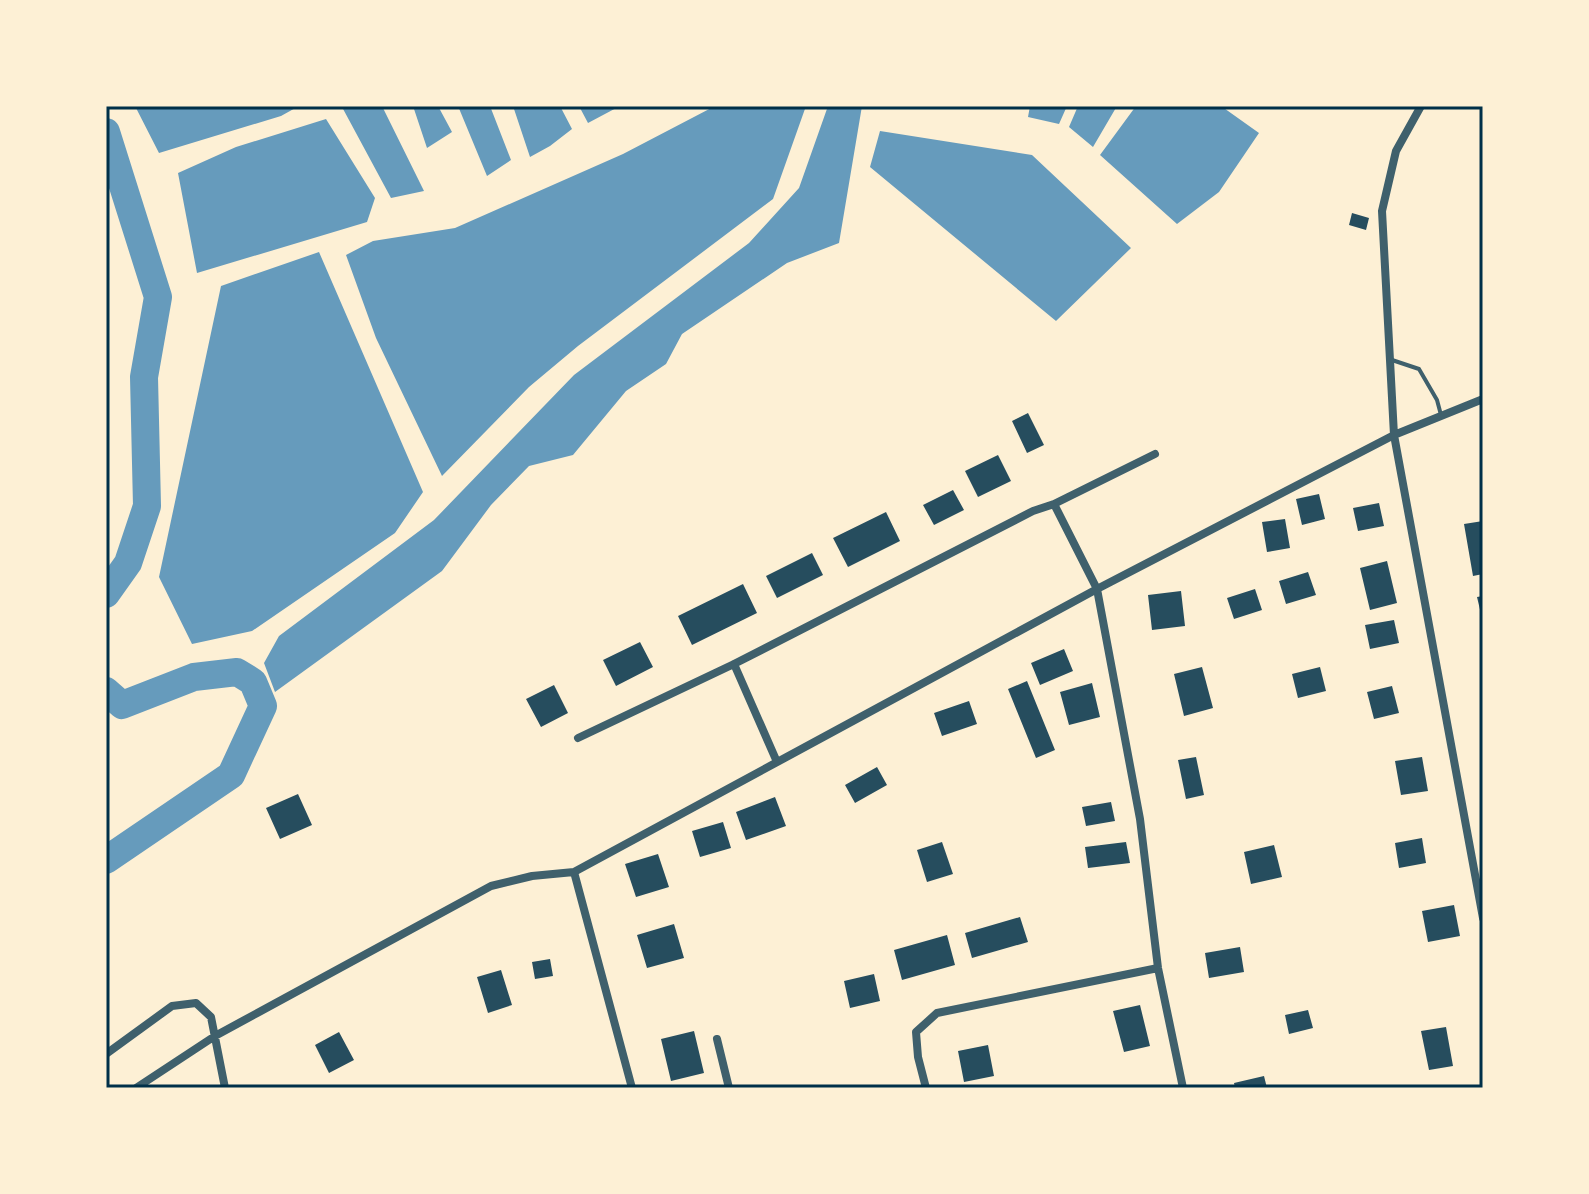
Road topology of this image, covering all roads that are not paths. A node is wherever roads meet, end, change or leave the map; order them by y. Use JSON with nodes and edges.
{"nodes":[{"id":1,"x":1421,"y":106,"type":"edge"},
{"id":2,"x":1390,"y":359,"type":"junction"},
{"id":3,"x":1483,"y":399,"type":"edge"},
{"id":4,"x":1441,"y":416,"type":"junction"},
{"id":5,"x":1394,"y":435,"type":"junction"},
{"id":6,"x":1155,"y":454,"type":"dead end"},
{"id":7,"x":1054,"y":504,"type":"junction"},
{"id":8,"x":1097,"y":589,"type":"junction"},
{"id":9,"x":734,"y":664,"type":"junction"},
{"id":10,"x":578,"y":738,"type":"dead end"},
{"id":11,"x":777,"y":762,"type":"junction"},
{"id":12,"x":574,"y":872,"type":"junction"},
{"id":13,"x":1483,"y":918,"type":"edge"},
{"id":14,"x":1158,"y":968,"type":"junction"},
{"id":15,"x":215,"y":1036,"type":"junction"},
{"id":16,"x":717,"y":1039,"type":"dead end"},
{"id":17,"x":106,"y":1054,"type":"edge"},
{"id":18,"x":136,"y":1088,"type":"edge"},
{"id":19,"x":225,"y":1088,"type":"edge"},
{"id":20,"x":632,"y":1088,"type":"edge"},
{"id":21,"x":729,"y":1088,"type":"edge"},
{"id":22,"x":926,"y":1088,"type":"edge"},
{"id":23,"x":1183,"y":1088,"type":"edge"}],
"edges":[{"from":1,"to":2,"type":"street"},
{"from":2,"to":4,"type":"lane"},
{"from":2,"to":5,"type":"street"},
{"from":3,"to":4,"type":"street"},
{"from":4,"to":5,"type":"street"},
{"from":5,"to":8,"type":"street"},
{"from":5,"to":13,"type":"street"},
{"from":6,"to":7,"type":"street"},
{"from":7,"to":8,"type":"street"},
{"from":7,"to":9,"type":"street"},
{"from":8,"to":11,"type":"street"},
{"from":8,"to":14,"type":"street"},
{"from":9,"to":10,"type":"street"},
{"from":9,"to":11,"type":"street"},
{"from":11,"to":12,"type":"street"},
{"from":12,"to":15,"type":"street"},
{"from":12,"to":20,"type":"street"},
{"from":14,"to":22,"type":"street"},
{"from":14,"to":23,"type":"street"},
{"from":15,"to":17,"type":"street"},
{"from":15,"to":18,"type":"street"},
{"from":15,"to":19,"type":"street"},
{"from":16,"to":21,"type":"street"}]}
